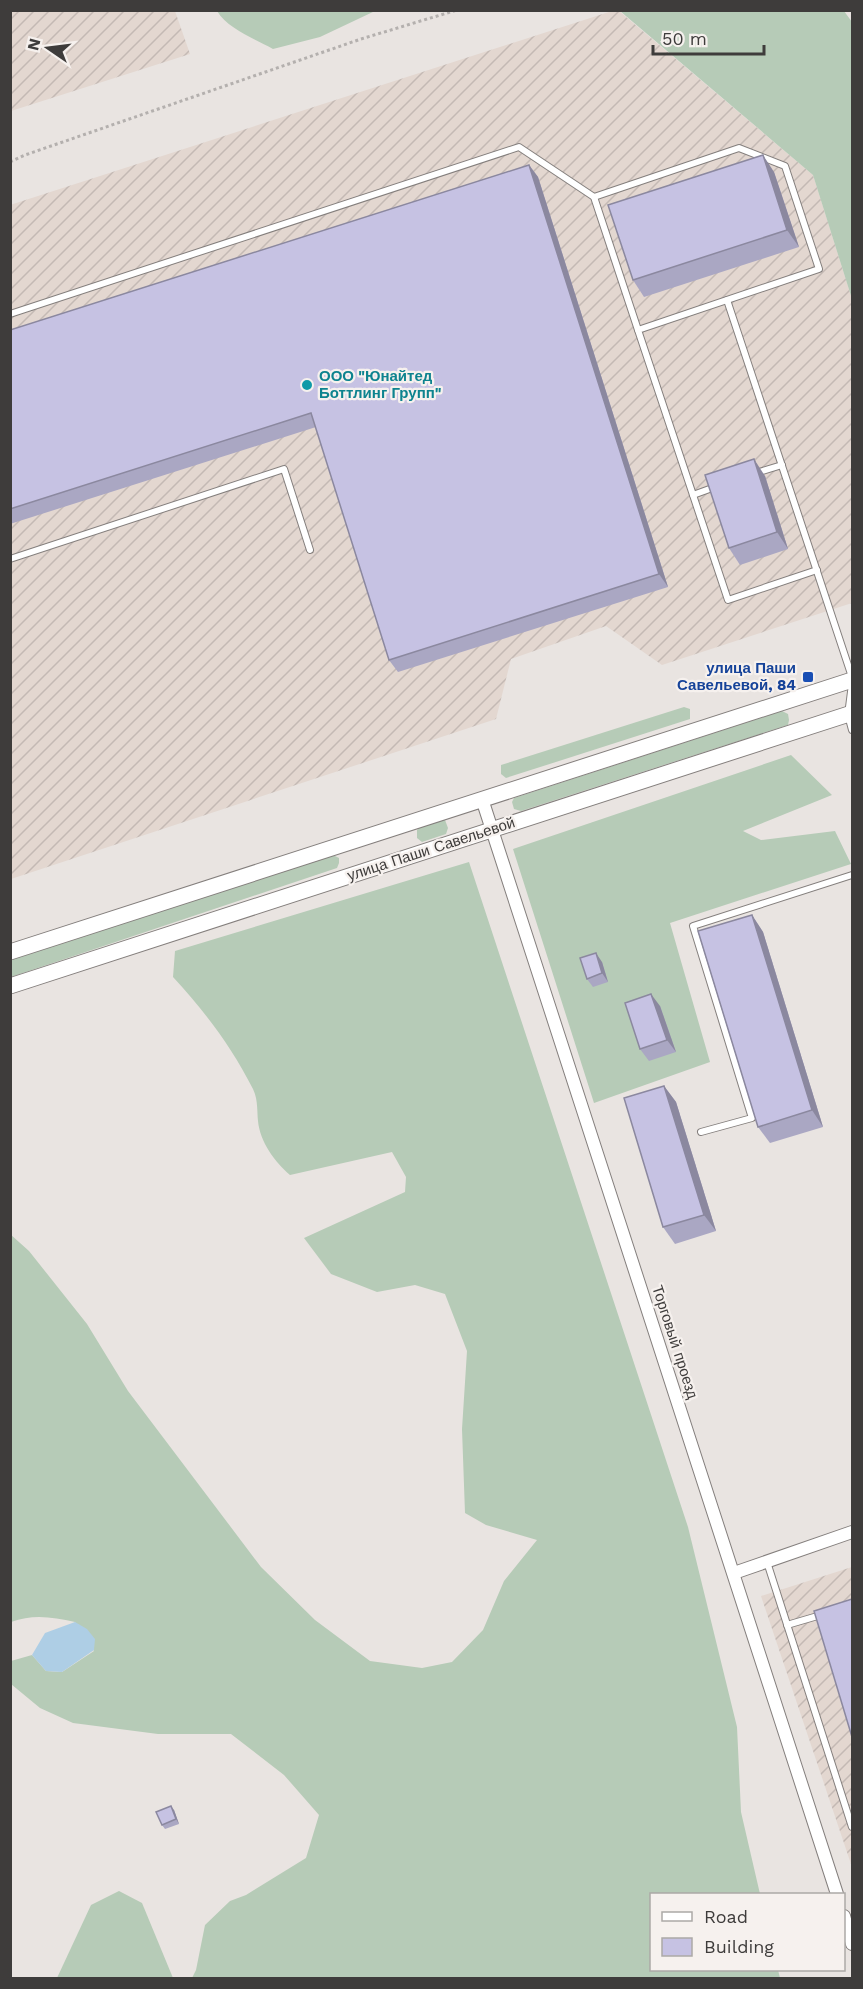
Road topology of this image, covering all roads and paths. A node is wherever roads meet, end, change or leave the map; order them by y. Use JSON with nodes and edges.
{"nodes":[{"id":1,"x":457,"y":10,"type":"edge"},
{"id":2,"x":10,"y":162,"type":"edge"},
{"id":3,"x":594,"y":197,"type":"junction"},
{"id":4,"x":727,"y":300,"type":"junction"},
{"id":5,"x":10,"y":314,"type":"edge"},
{"id":6,"x":638,"y":330,"type":"junction"},
{"id":7,"x":782,"y":465,"type":"junction"},
{"id":8,"x":748,"y":476,"type":"edge"},
{"id":9,"x":726,"y":483,"type":"edge"},
{"id":10,"x":693,"y":495,"type":"junction"},
{"id":11,"x":310,"y":550,"type":"dead end"},
{"id":12,"x":10,"y":559,"type":"edge"},
{"id":13,"x":817,"y":570,"type":"junction"},
{"id":14,"x":852,"y":680,"type":"edge"},
{"id":15,"x":850,"y":714,"type":"edge"},
{"id":16,"x":852,"y":730,"type":"edge"},
{"id":17,"x":482,"y":799,"type":"junction"},
{"id":18,"x":492,"y":830,"type":"junction"},
{"id":19,"x":852,"y":875,"type":"edge"},
{"id":20,"x":10,"y":952,"type":"edge"},
{"id":21,"x":10,"y":986,"type":"edge"},
{"id":22,"x":701,"y":1132,"type":"dead end"},
{"id":23,"x":852,"y":1532,"type":"edge"},
{"id":24,"x":767,"y":1562,"type":"junction"},
{"id":25,"x":734,"y":1573,"type":"junction"},
{"id":26,"x":831,"y":1611,"type":"edge"},
{"id":27,"x":788,"y":1625,"type":"junction"},
{"id":28,"x":852,"y":1827,"type":"edge"},
{"id":29,"x":837,"y":1893,"type":"edge"},
{"id":30,"x":845,"y":1922,"type":"edge"},
{"id":31,"x":852,"y":1944,"type":"edge"}],
"edges":[{"from":1,"to":2,"type":"path"},
{"from":3,"to":4,"type":"lane"},
{"from":3,"to":5,"type":"lane"},
{"from":3,"to":6,"type":"lane"},
{"from":4,"to":6,"type":"lane"},
{"from":4,"to":7,"type":"lane"},
{"from":6,"to":10,"type":"lane"},
{"from":7,"to":8,"type":"lane"},
{"from":7,"to":13,"type":"lane"},
{"from":9,"to":10,"type":"lane"},
{"from":10,"to":13,"type":"lane"},
{"from":11,"to":12,"type":"lane"},
{"from":13,"to":14,"type":"lane"},
{"from":14,"to":15,"type":"lane"},
{"from":14,"to":17,"type":"street"},
{"from":15,"to":16,"type":"lane"},
{"from":15,"to":18,"type":"street","name":"улица Паши Савельевой"},
{"from":17,"to":18,"type":"street","name":"Торговый проезд"},
{"from":17,"to":20,"type":"street"},
{"from":18,"to":21,"type":"street","name":"улица Паши Савельевой"},
{"from":18,"to":25,"type":"street","name":"Торговый проезд"},
{"from":19,"to":22,"type":"lane"},
{"from":23,"to":24,"type":"street"},
{"from":24,"to":25,"type":"street"},
{"from":24,"to":27,"type":"lane"},
{"from":25,"to":29,"type":"street","name":"Торговый проезд"},
{"from":26,"to":27,"type":"lane"},
{"from":27,"to":28,"type":"lane"},
{"from":30,"to":31,"type":"street"}]}
